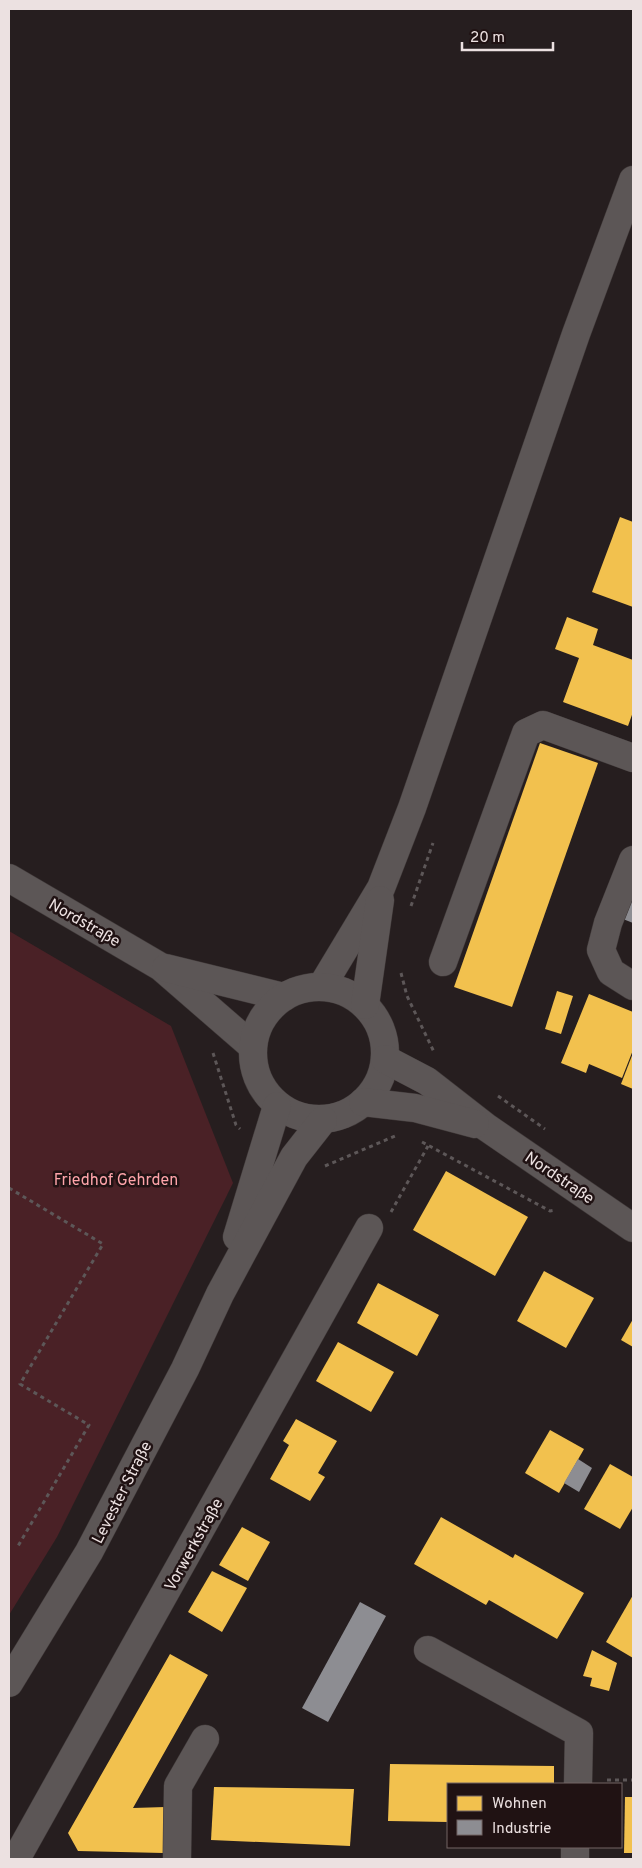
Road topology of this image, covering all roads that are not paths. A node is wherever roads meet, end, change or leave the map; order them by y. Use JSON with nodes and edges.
{"nodes":[{"id":1,"x":633,"y":180,"type":"edge"},
{"id":2,"x":633,"y":758,"type":"edge"},
{"id":3,"x":633,"y":860,"type":"edge"},
{"id":4,"x":9,"y":878,"type":"edge"},
{"id":5,"x":381,"y":888,"type":"junction"},
{"id":6,"x":443,"y":962,"type":"dead end"},
{"id":7,"x":161,"y":967,"type":"junction"},
{"id":8,"x":322,"y":986,"type":"junction"},
{"id":9,"x":633,"y":986,"type":"edge"},
{"id":10,"x":284,"y":996,"type":"junction"},
{"id":11,"x":365,"y":1005,"type":"junction"},
{"id":12,"x":252,"y":1046,"type":"junction"},
{"id":13,"x":385,"y":1059,"type":"junction"},
{"id":14,"x":363,"y":1102,"type":"junction"},
{"id":15,"x":277,"y":1106,"type":"junction"},
{"id":16,"x":323,"y":1120,"type":"junction"},
{"id":17,"x":486,"y":1126,"type":"junction"},
{"id":18,"x":369,"y":1228,"type":"road end"},
{"id":19,"x":633,"y":1228,"type":"edge"},
{"id":20,"x":220,"y":1294,"type":"junction"},
{"id":21,"x":428,"y":1650,"type":"dead end"},
{"id":22,"x":9,"y":1683,"type":"edge"},
{"id":23,"x":205,"y":1739,"type":"dead end"},
{"id":24,"x":578,"y":1783,"type":"edge"},
{"id":25,"x":16,"y":1859,"type":"edge"},
{"id":26,"x":177,"y":1859,"type":"edge"}],
"edges":[{"from":1,"to":5,"type":"street"},
{"from":2,"to":6,"type":"street"},
{"from":3,"to":9,"type":"street"},
{"from":4,"to":7,"type":"street","name":"Nordstraße"},
{"from":5,"to":8,"type":"street"},
{"from":5,"to":11,"type":"street"},
{"from":7,"to":10,"type":"street","name":"Nordstraße"},
{"from":7,"to":12,"type":"street","name":"Nordstraße"},
{"from":8,"to":10,"type":"street"},
{"from":8,"to":11,"type":"street"},
{"from":10,"to":12,"type":"street"},
{"from":11,"to":13,"type":"street"},
{"from":12,"to":15,"type":"street"},
{"from":13,"to":14,"type":"street"},
{"from":13,"to":17,"type":"street","name":"Nordstraße"},
{"from":14,"to":16,"type":"street"},
{"from":14,"to":17,"type":"street","name":"Nordstraße"},
{"from":15,"to":16,"type":"street"},
{"from":15,"to":20,"type":"street","name":"Levester Straße"},
{"from":16,"to":20,"type":"street","name":"Levester Straße"},
{"from":17,"to":19,"type":"street","name":"Nordstraße"},
{"from":18,"to":25,"type":"street","name":"Vorwerkstraße"},
{"from":20,"to":22,"type":"street","name":"Levester Straße"},
{"from":21,"to":24,"type":"street"},
{"from":23,"to":26,"type":"street"}]}
